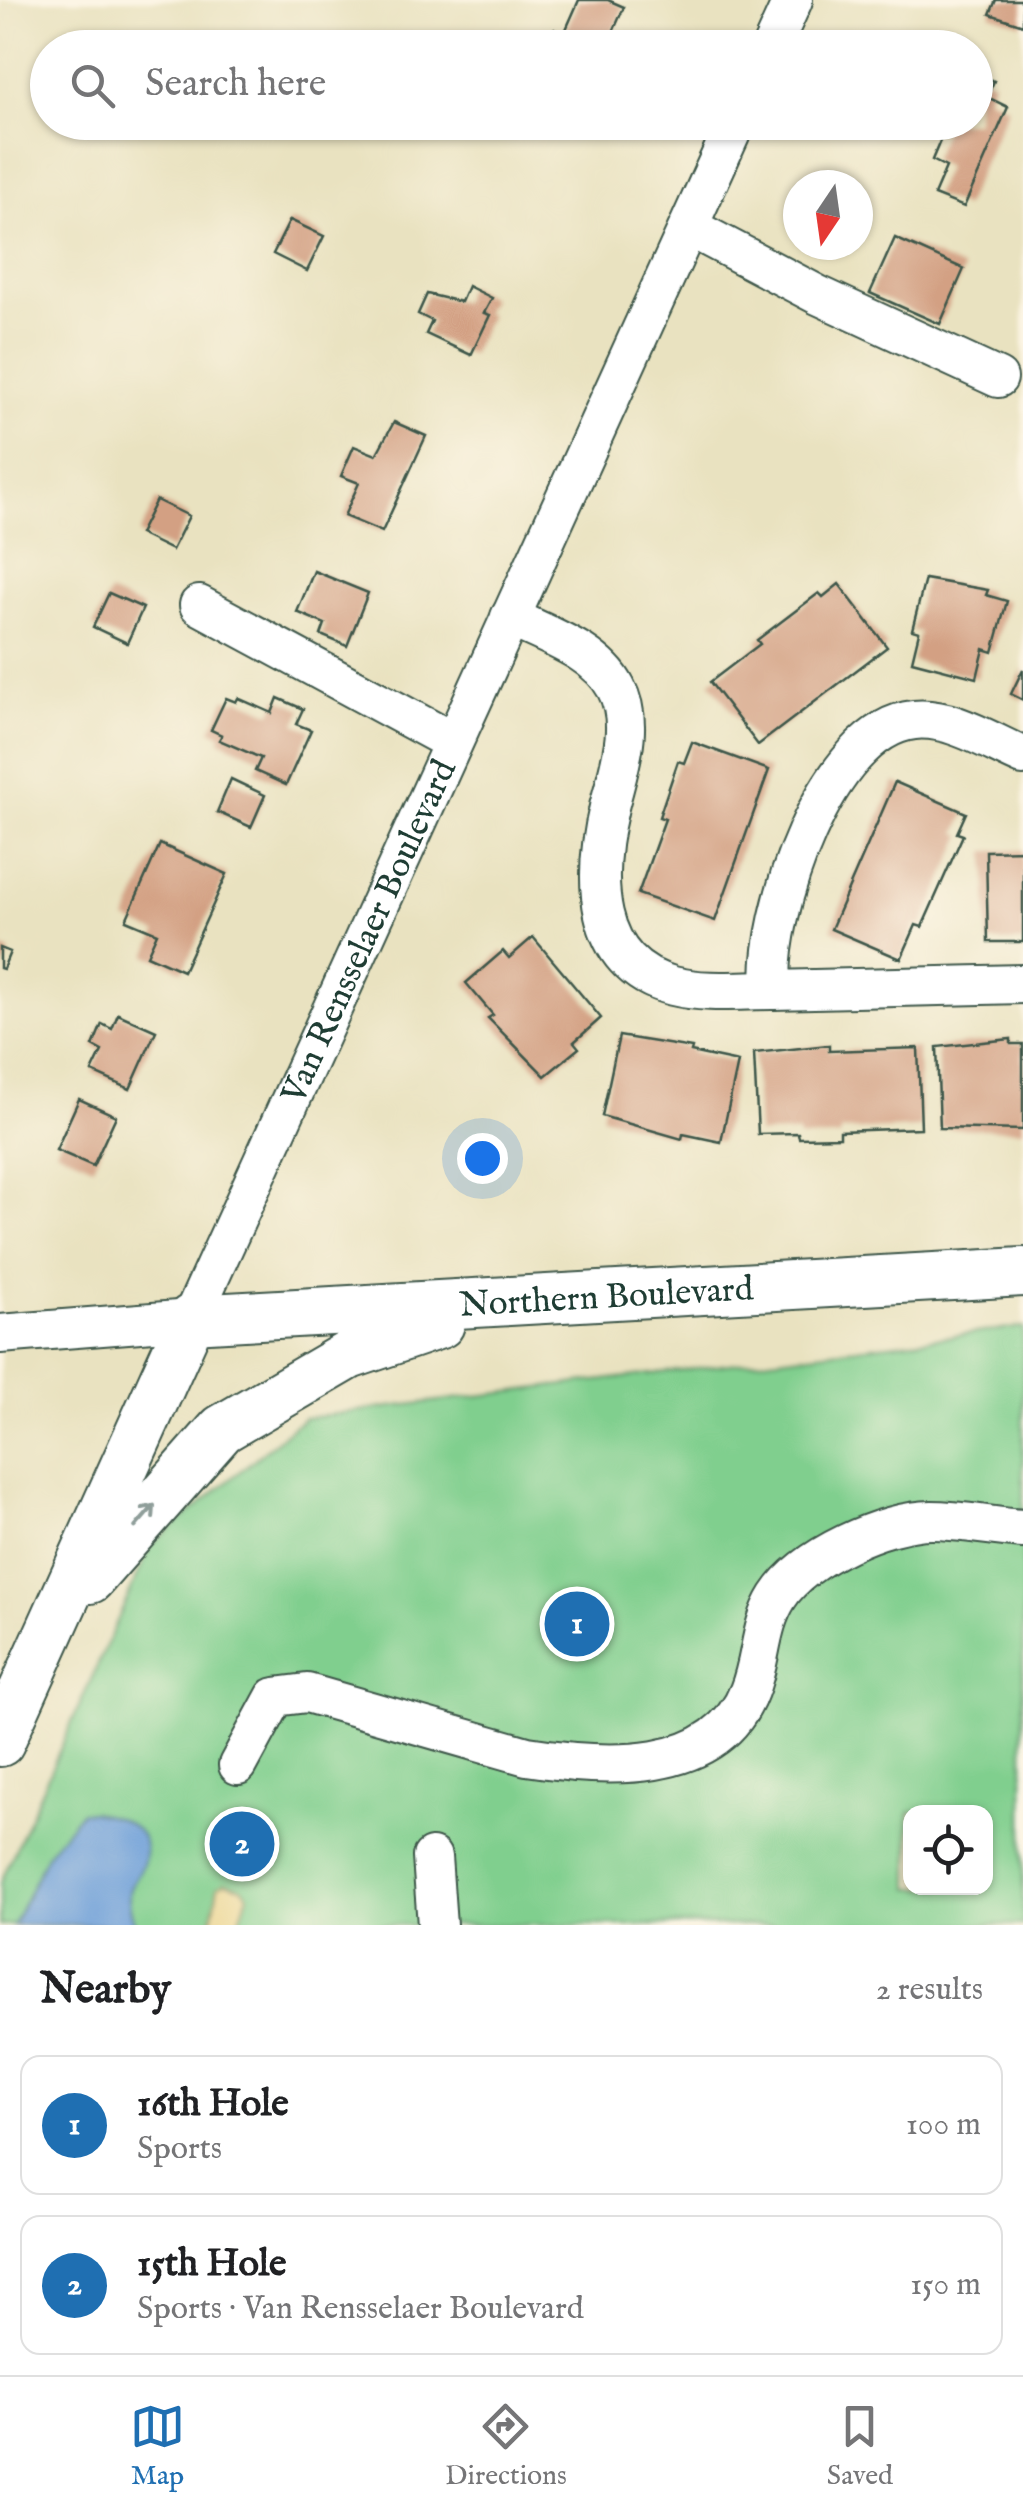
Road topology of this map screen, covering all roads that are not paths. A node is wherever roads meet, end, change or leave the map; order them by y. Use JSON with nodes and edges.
{"nodes":[{"id":1,"x":793,"y":0,"type":"edge"},
{"id":2,"x":779,"y":30,"type":"edge"},
{"id":3,"x":728,"y":140,"type":"edge"},
{"id":4,"x":689,"y":226,"type":"junction"},
{"id":5,"x":998,"y":378,"type":"dead end"},
{"id":6,"x":198,"y":605,"type":"dead end"},
{"id":7,"x":510,"y":617,"type":"junction"},
{"id":8,"x":453,"y":742,"type":"junction"},
{"id":9,"x":1023,"y":756,"type":"edge"},
{"id":10,"x":1023,"y":984,"type":"edge"},
{"id":11,"x":772,"y":990,"type":"junction"},
{"id":12,"x":1023,"y":1272,"type":"edge"},
{"id":13,"x":610,"y":1298,"type":"junction"},
{"id":14,"x":190,"y":1320,"type":"junction"},
{"id":15,"x":0,"y":1334,"type":"edge"},
{"id":16,"x":1023,"y":1529,"type":"edge"},
{"id":17,"x":58,"y":1615,"type":"junction"},
{"id":18,"x":5,"y":1717,"type":"edge"},
{"id":19,"x":238,"y":1765,"type":"dead end"},
{"id":20,"x":432,"y":1857,"type":"dead end"},
{"id":21,"x":436,"y":1925,"type":"edge"}],
"edges":[{"from":1,"to":2,"type":"street"},
{"from":3,"to":4,"type":"street","name":"Van Rensselaer Boulevard"},
{"from":4,"to":5,"type":"street"},
{"from":4,"to":7,"type":"street","name":"Van Rensselaer Boulevard"},
{"from":6,"to":8,"type":"street"},
{"from":7,"to":8,"type":"street","name":"Van Rensselaer Boulevard"},
{"from":7,"to":11,"type":"street"},
{"from":8,"to":14,"type":"street","name":"Van Rensselaer Boulevard"},
{"from":9,"to":11,"type":"street"},
{"from":10,"to":11,"type":"street"},
{"from":12,"to":13,"type":"main road","name":"Northern Boulevard"},
{"from":13,"to":14,"type":"main road","name":"Northern Boulevard"},
{"from":17,"to":13,"type":"main road","one_way":true},
{"from":14,"to":15,"type":"street"},
{"from":14,"to":17,"type":"main road","name":"Van Rensselaer Boulevard"},
{"from":16,"to":19,"type":"street"},
{"from":17,"to":18,"type":"main road","name":"Van Rensselaer Boulevard"},
{"from":20,"to":21,"type":"street"}]}
